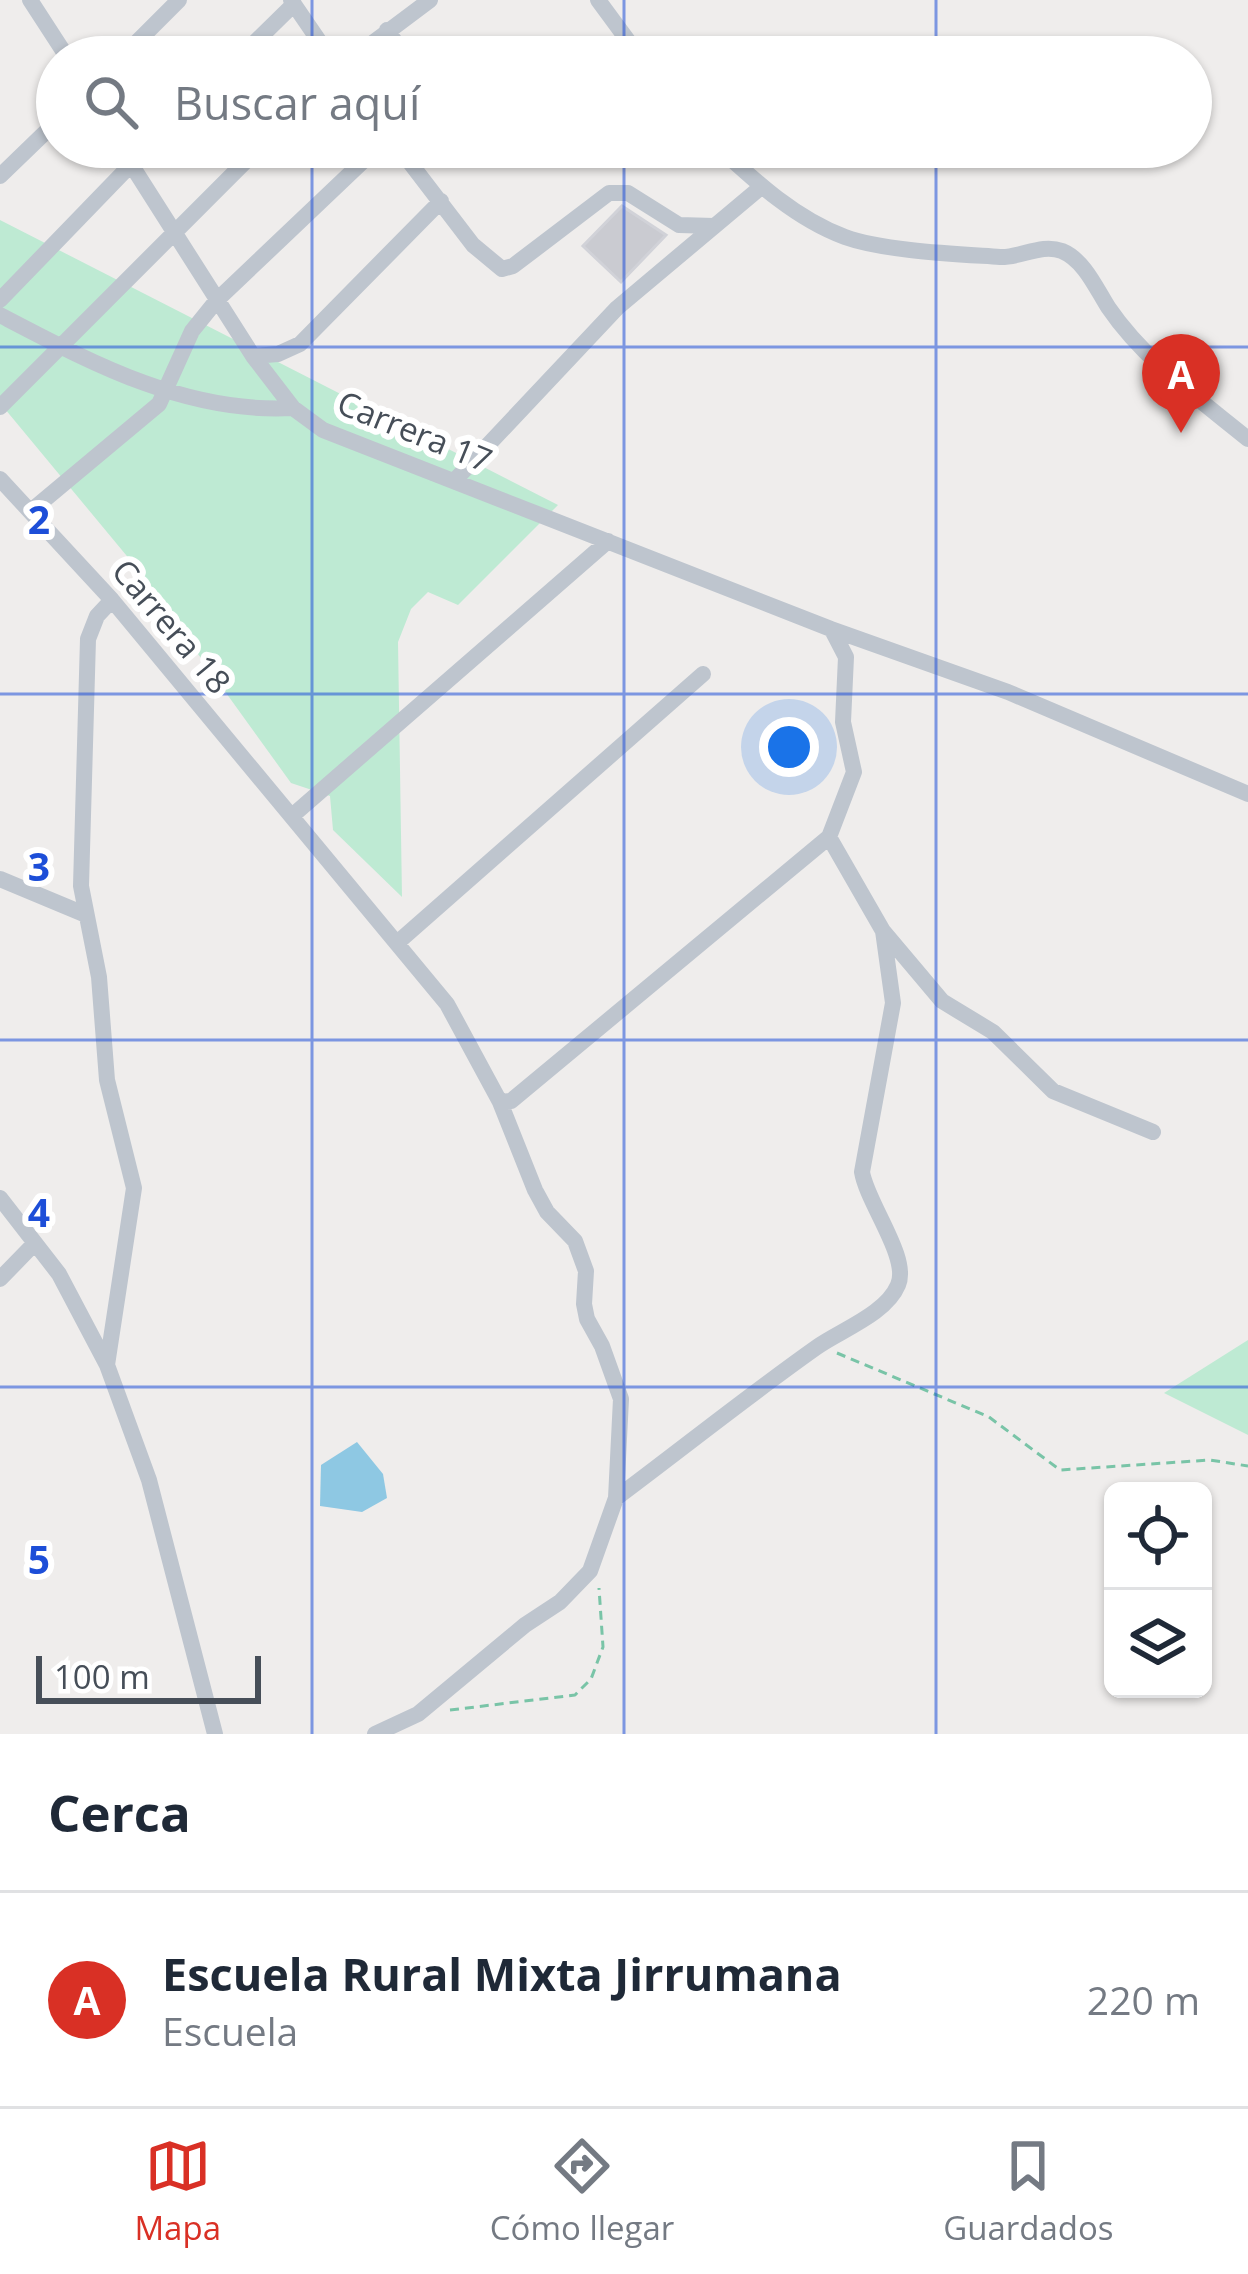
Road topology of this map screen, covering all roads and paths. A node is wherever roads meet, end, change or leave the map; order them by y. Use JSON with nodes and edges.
{"nodes":[{"id":1,"x":30,"y":0,"type":"edge"},
{"id":2,"x":179,"y":0,"type":"edge"},
{"id":3,"x":430,"y":0,"type":"edge"},
{"id":4,"x":598,"y":0,"type":"edge"},
{"id":5,"x":293,"y":2,"type":"edge"},
{"id":6,"x":387,"y":29,"type":"junction"},
{"id":7,"x":53,"y":36,"type":"edge"},
{"id":8,"x":143,"y":36,"type":"edge"},
{"id":9,"x":260,"y":36,"type":"edge"},
{"id":10,"x":316,"y":36,"type":"edge"},
{"id":11,"x":379,"y":36,"type":"edge"},
{"id":12,"x":392,"y":36,"type":"edge"},
{"id":13,"x":625,"y":36,"type":"edge"},
{"id":14,"x":36,"y":141,"type":"edge"},
{"id":15,"x":127,"y":168,"type":"edge"},
{"id":16,"x":132,"y":168,"type":"edge"},
{"id":17,"x":239,"y":168,"type":"edge"},
{"id":18,"x":356,"y":168,"type":"edge"},
{"id":19,"x":415,"y":168,"type":"edge"},
{"id":20,"x":741,"y":168,"type":"edge"},
{"id":21,"x":0,"y":176,"type":"edge"},
{"id":22,"x":761,"y":187,"type":"junction"},
{"id":23,"x":441,"y":201,"type":"junction"},
{"id":24,"x":714,"y":226,"type":"junction"},
{"id":25,"x":173,"y":232,"type":"junction"},
{"id":26,"x":0,"y":300,"type":"edge"},
{"id":27,"x":217,"y":300,"type":"junction"},
{"id":28,"x":0,"y":315,"type":"edge"},
{"id":29,"x":58,"y":346,"type":"junction"},
{"id":30,"x":253,"y":356,"type":"junction"},
{"id":31,"x":165,"y":393,"type":"junction"},
{"id":32,"x":4,"y":399,"type":"edge"},
{"id":33,"x":293,"y":408,"type":"junction"},
{"id":34,"x":1248,"y":439,"type":"edge"},
{"id":35,"x":0,"y":479,"type":"edge"},
{"id":36,"x":455,"y":480,"type":"junction"},
{"id":37,"x":31,"y":511,"type":"junction"},
{"id":38,"x":608,"y":541,"type":"junction"},
{"id":39,"x":112,"y":600,"type":"junction"},
{"id":40,"x":831,"y":629,"type":"junction"},
{"id":41,"x":703,"y":674,"type":"dead end"},
{"id":42,"x":1248,"y":794,"type":"edge"},
{"id":43,"x":292,"y":816,"type":"junction"},
{"id":44,"x":829,"y":837,"type":"junction"},
{"id":45,"x":0,"y":879,"type":"edge"},
{"id":46,"x":84,"y":914,"type":"junction"},
{"id":47,"x":883,"y":931,"type":"junction"},
{"id":48,"x":397,"y":943,"type":"junction"},
{"id":49,"x":500,"y":1102,"type":"junction"},
{"id":50,"x":1153,"y":1132,"type":"dead end"},
{"id":51,"x":0,"y":1198,"type":"edge"},
{"id":52,"x":35,"y":1244,"type":"junction"},
{"id":53,"x":0,"y":1280,"type":"edge"},
{"id":54,"x":819,"y":1346,"type":"junction"},
{"id":55,"x":106,"y":1365,"type":"junction"},
{"id":56,"x":1248,"y":1466,"type":"edge"},
{"id":57,"x":616,"y":1498,"type":"junction"},
{"id":58,"x":597,"y":1555,"type":"junction"},
{"id":59,"x":418,"y":1714,"type":"junction"},
{"id":60,"x":215,"y":1734,"type":"edge"},
{"id":61,"x":375,"y":1734,"type":"edge"}],
"edges":[{"from":1,"to":7,"type":"street"},
{"from":2,"to":8,"type":"street"},
{"from":3,"to":6,"type":"street"},
{"from":4,"to":13,"type":"street"},
{"from":5,"to":9,"type":"street"},
{"from":5,"to":10,"type":"street"},
{"from":6,"to":11,"type":"street"},
{"from":6,"to":12,"type":"street"},
{"from":14,"to":21,"type":"street"},
{"from":15,"to":26,"type":"street"},
{"from":16,"to":25,"type":"street","name":"Carrera 17"},
{"from":17,"to":25,"type":"street"},
{"from":18,"to":27,"type":"street"},
{"from":19,"to":23,"type":"street"},
{"from":20,"to":22,"type":"street"},
{"from":22,"to":24,"type":"street"},
{"from":22,"to":34,"type":"street"},
{"from":23,"to":24,"type":"street"},
{"from":23,"to":30,"type":"street"},
{"from":24,"to":36,"type":"street"},
{"from":25,"to":27,"type":"street","name":"Carrera 17"},
{"from":25,"to":29,"type":"street"},
{"from":27,"to":30,"type":"street","name":"Carrera 17"},
{"from":27,"to":31,"type":"street"},
{"from":28,"to":29,"type":"street"},
{"from":29,"to":31,"type":"street"},
{"from":29,"to":32,"type":"street"},
{"from":30,"to":33,"type":"street","name":"Carrera 17"},
{"from":31,"to":33,"type":"street"},
{"from":31,"to":37,"type":"street"},
{"from":33,"to":36,"type":"street","name":"Carrera 17"},
{"from":35,"to":37,"type":"street","name":"Carrera 18"},
{"from":36,"to":38,"type":"street","name":"Carrera 17"},
{"from":37,"to":39,"type":"street","name":"Carrera 18"},
{"from":38,"to":40,"type":"street","name":"Carrera 17"},
{"from":38,"to":43,"type":"street"},
{"from":39,"to":43,"type":"street","name":"Carrera 18"},
{"from":39,"to":46,"type":"street"},
{"from":40,"to":42,"type":"street","name":"Carrera 17"},
{"from":40,"to":44,"type":"street"},
{"from":41,"to":48,"type":"street"},
{"from":43,"to":48,"type":"street","name":"Carrera 18"},
{"from":44,"to":47,"type":"street"},
{"from":44,"to":49,"type":"street"},
{"from":45,"to":46,"type":"street"},
{"from":46,"to":55,"type":"street"},
{"from":47,"to":50,"type":"street"},
{"from":47,"to":54,"type":"street"},
{"from":48,"to":49,"type":"street","name":"Carrera 18"},
{"from":49,"to":57,"type":"street","name":"Carrera 18"},
{"from":51,"to":52,"type":"street"},
{"from":52,"to":53,"type":"street"},
{"from":52,"to":55,"type":"street"},
{"from":54,"to":56,"type":"path"},
{"from":54,"to":57,"type":"street"},
{"from":55,"to":60,"type":"street"},
{"from":57,"to":58,"type":"street","name":"Carrera 18"},
{"from":58,"to":59,"type":"street","name":"Carrera 18"},
{"from":58,"to":59,"type":"path"},
{"from":59,"to":61,"type":"street","name":"Carrera 18"}]}
